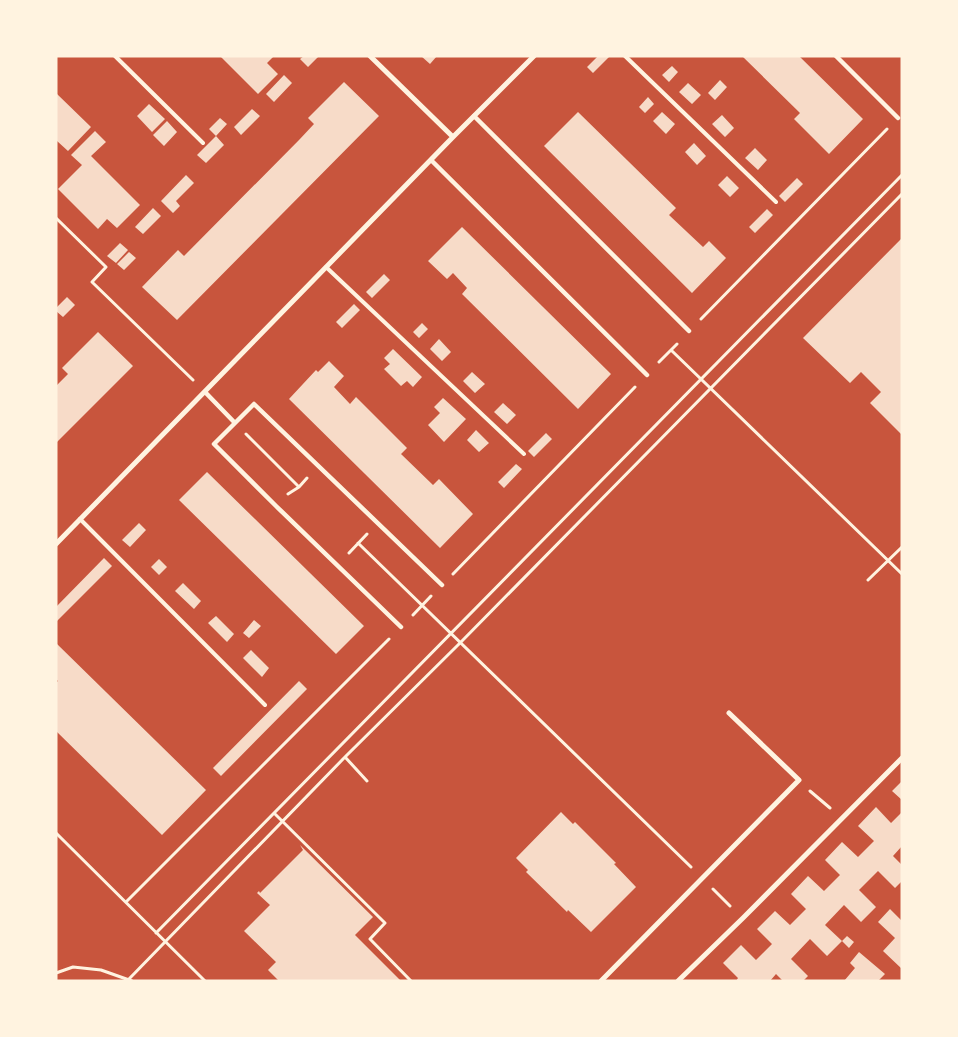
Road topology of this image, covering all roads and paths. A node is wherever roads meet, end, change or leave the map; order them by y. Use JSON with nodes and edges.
{"nodes":[{"id":1,"x":116,"y":56,"type":"edge"},
{"id":2,"x":370,"y":56,"type":"edge"},
{"id":3,"x":534,"y":56,"type":"edge"},
{"id":4,"x":625,"y":56,"type":"edge"},
{"id":5,"x":836,"y":56,"type":"edge"},
{"id":6,"x":474,"y":116,"type":"junction"},
{"id":7,"x":898,"y":118,"type":"joint"},
{"id":8,"x":453,"y":137,"type":"junction"},
{"id":9,"x":203,"y":143,"type":"dead end"},
{"id":10,"x":431,"y":160,"type":"junction"},
{"id":11,"x":902,"y":175,"type":"edge"},
{"id":12,"x":902,"y":194,"type":"edge"},
{"id":13,"x":776,"y":202,"type":"dead end"},
{"id":14,"x":56,"y":218,"type":"edge"},
{"id":15,"x":326,"y":267,"type":"junction"},
{"id":16,"x":690,"y":331,"type":"junction"},
{"id":17,"x":671,"y":350,"type":"junction"},
{"id":18,"x":647,"y":375,"type":"junction"},
{"id":19,"x":702,"y":378,"type":"junction"},
{"id":20,"x":711,"y":388,"type":"junction"},
{"id":21,"x":205,"y":392,"type":"junction"},
{"id":22,"x":235,"y":423,"type":"junction"},
{"id":23,"x":524,"y":454,"type":"dead end"},
{"id":24,"x":318,"y":466,"type":"junction"},
{"id":25,"x":80,"y":519,"type":"junction"},
{"id":26,"x":378,"y":523,"type":"junction"},
{"id":27,"x":358,"y":543,"type":"junction"},
{"id":28,"x":56,"y":544,"type":"edge"},
{"id":29,"x":902,"y":547,"type":"edge"},
{"id":30,"x":889,"y":560,"type":"junction"},
{"id":31,"x":337,"y":566,"type":"junction"},
{"id":32,"x":902,"y":574,"type":"edge"},
{"id":33,"x":868,"y":580,"type":"dead end"},
{"id":34,"x":442,"y":585,"type":"junction"},
{"id":35,"x":422,"y":606,"type":"junction"},
{"id":36,"x":401,"y":627,"type":"junction"},
{"id":37,"x":451,"y":634,"type":"junction"},
{"id":38,"x":460,"y":643,"type":"junction"},
{"id":39,"x":265,"y":705,"type":"dead end"},
{"id":40,"x":729,"y":713,"type":"dead end"},
{"id":41,"x":345,"y":757,"type":"junction"},
{"id":42,"x":902,"y":758,"type":"edge"},
{"id":43,"x":799,"y":780,"type":"junction"},
{"id":44,"x":368,"y":781,"type":"dead end"},
{"id":45,"x":274,"y":814,"type":"junction"},
{"id":46,"x":842,"y":818,"type":"junction"},
{"id":47,"x":283,"y":822,"type":"junction"},
{"id":48,"x":56,"y":833,"type":"edge"},
{"id":49,"x":702,"y":878,"type":"junction"},
{"id":50,"x":126,"y":902,"type":"junction"},
{"id":51,"x":743,"y":918,"type":"junction"},
{"id":52,"x":156,"y":933,"type":"junction"},
{"id":53,"x":165,"y":941,"type":"junction"},
{"id":54,"x":56,"y":973,"type":"edge"},
{"id":55,"x":131,"y":980,"type":"edge"},
{"id":56,"x":205,"y":981,"type":"edge"},
{"id":57,"x":411,"y":981,"type":"edge"},
{"id":58,"x":601,"y":981,"type":"edge"},
{"id":59,"x":678,"y":981,"type":"edge"}],
"edges":[{"from":1,"to":9,"type":"lane"},
{"from":2,"to":8,"type":"street"},
{"from":3,"to":6,"type":"street"},
{"from":4,"to":13,"type":"lane"},
{"from":5,"to":7,"type":"street"},
{"from":6,"to":8,"type":"street"},
{"from":6,"to":16,"type":"street"},
{"from":7,"to":16,"type":"path"},
{"from":8,"to":10,"type":"street"},
{"from":10,"to":15,"type":"street"},
{"from":10,"to":18,"type":"street"},
{"from":11,"to":19,"type":"path"},
{"from":12,"to":20,"type":"path"},
{"from":14,"to":21,"type":"path"},
{"from":15,"to":21,"type":"street"},
{"from":15,"to":23,"type":"lane"},
{"from":16,"to":17,"type":"path"},
{"from":17,"to":18,"type":"path"},
{"from":17,"to":19,"type":"path"},
{"from":18,"to":34,"type":"path"},
{"from":19,"to":20,"type":"path"},
{"from":19,"to":37,"type":"path"},
{"from":20,"to":30,"type":"path"},
{"from":20,"to":38,"type":"path"},
{"from":21,"to":22,"type":"street"},
{"from":21,"to":25,"type":"street"},
{"from":22,"to":24,"type":"street"},
{"from":22,"to":24,"type":"path"},
{"from":22,"to":31,"type":"street"},
{"from":24,"to":26,"type":"street"},
{"from":25,"to":28,"type":"street"},
{"from":25,"to":39,"type":"lane"},
{"from":26,"to":27,"type":"path"},
{"from":26,"to":34,"type":"street"},
{"from":27,"to":31,"type":"path"},
{"from":27,"to":35,"type":"path"},
{"from":29,"to":30,"type":"path"},
{"from":30,"to":32,"type":"path"},
{"from":30,"to":33,"type":"path"},
{"from":31,"to":36,"type":"street"},
{"from":34,"to":35,"type":"path"},
{"from":35,"to":36,"type":"path"},
{"from":35,"to":37,"type":"path"},
{"from":36,"to":50,"type":"path"},
{"from":37,"to":38,"type":"path"},
{"from":37,"to":45,"type":"path"},
{"from":38,"to":41,"type":"path"},
{"from":38,"to":49,"type":"path"},
{"from":40,"to":43,"type":"street"},
{"from":41,"to":44,"type":"path"},
{"from":41,"to":47,"type":"path"},
{"from":42,"to":46,"type":"street"},
{"from":43,"to":46,"type":"path"},
{"from":43,"to":49,"type":"street"},
{"from":45,"to":47,"type":"path"},
{"from":45,"to":52,"type":"path"},
{"from":46,"to":51,"type":"street"},
{"from":47,"to":53,"type":"path"},
{"from":47,"to":57,"type":"path"},
{"from":48,"to":50,"type":"path"},
{"from":49,"to":51,"type":"path"},
{"from":49,"to":58,"type":"street"},
{"from":50,"to":52,"type":"path"},
{"from":51,"to":59,"type":"street"},
{"from":52,"to":53,"type":"path"},
{"from":53,"to":55,"type":"path"},
{"from":53,"to":56,"type":"path"},
{"from":54,"to":55,"type":"path"}]}
